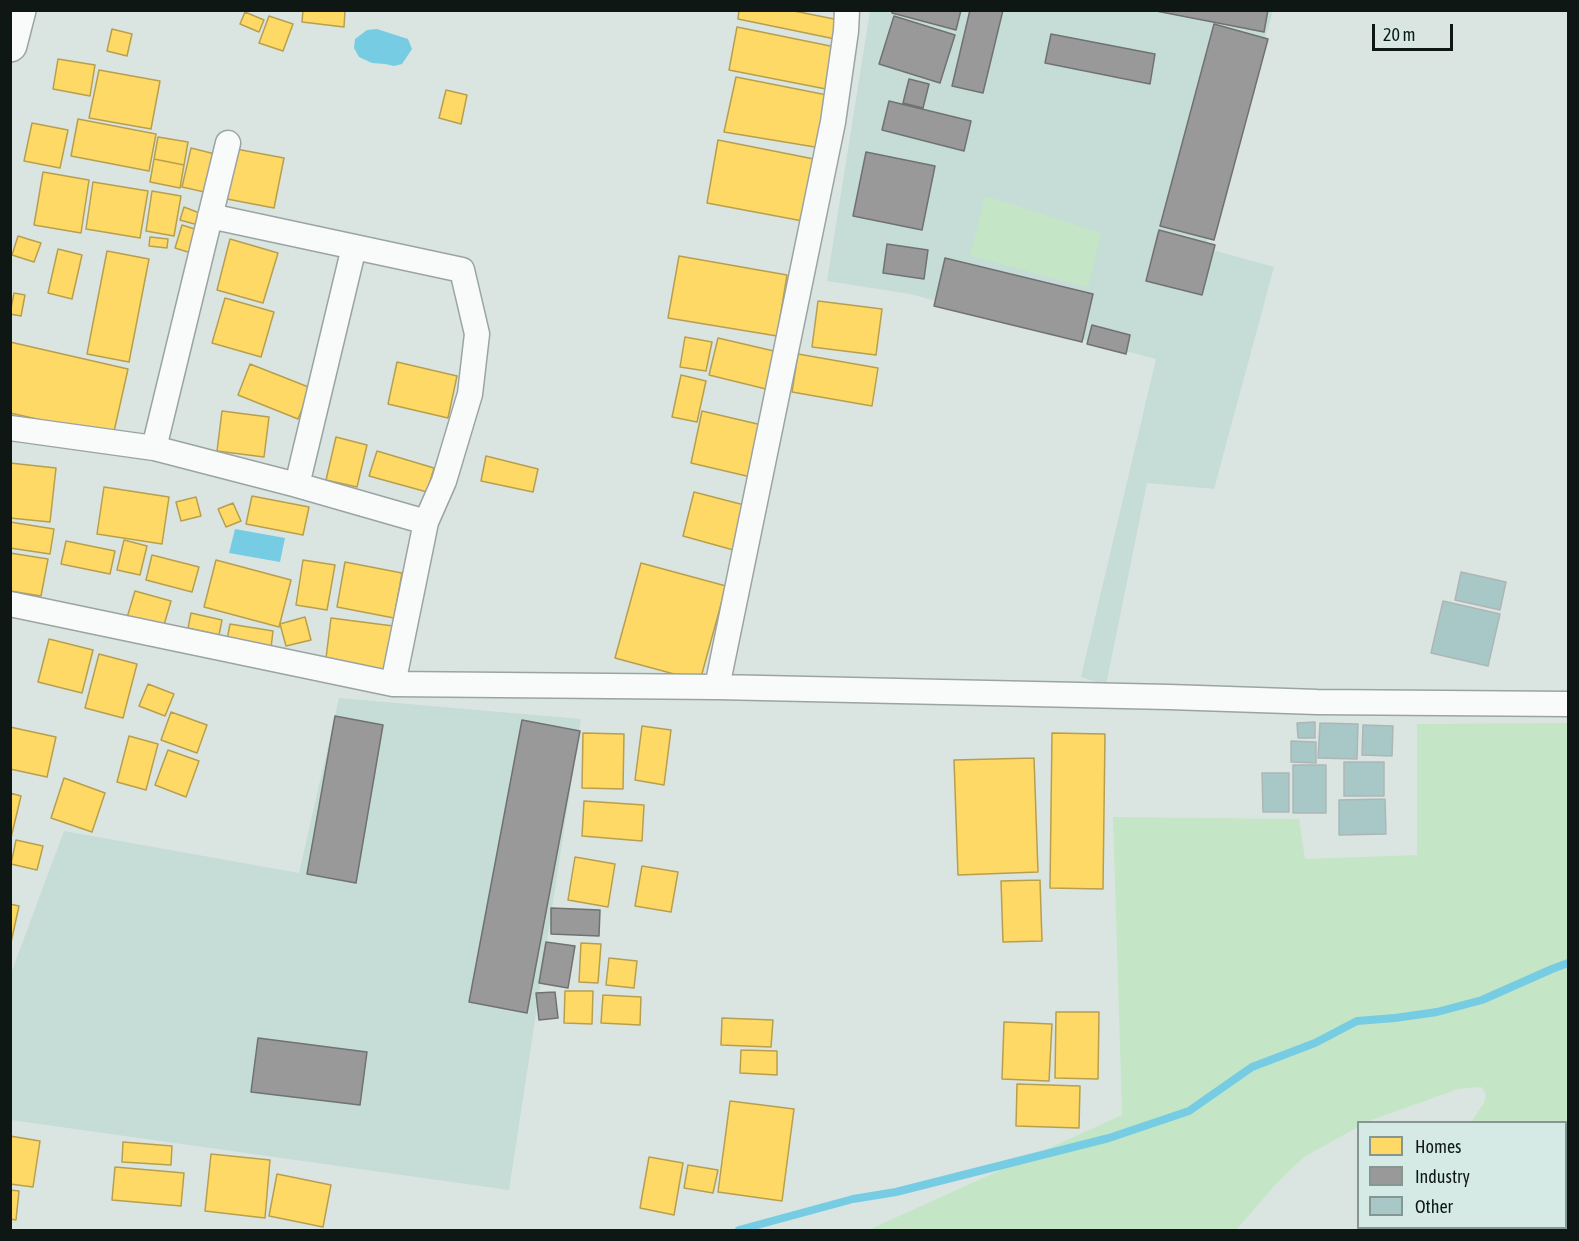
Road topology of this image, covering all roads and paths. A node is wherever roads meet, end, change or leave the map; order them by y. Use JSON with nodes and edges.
{"nodes":[{"id":1,"x":19,"y":10,"type":"edge"},
{"id":2,"x":847,"y":10,"type":"edge"},
{"id":3,"x":10,"y":45,"type":"edge"},
{"id":4,"x":228,"y":143,"type":"dead end"},
{"id":5,"x":210,"y":216,"type":"junction"},
{"id":6,"x":354,"y":247,"type":"junction"},
{"id":7,"x":10,"y":428,"type":"edge"},
{"id":8,"x":154,"y":448,"type":"junction"},
{"id":9,"x":297,"y":484,"type":"junction"},
{"id":10,"x":426,"y":522,"type":"junction"},
{"id":11,"x":10,"y":604,"type":"edge"},
{"id":12,"x":393,"y":684,"type":"junction"},
{"id":13,"x":717,"y":687,"type":"junction"},
{"id":14,"x":1569,"y":704,"type":"edge"}],
"edges":[{"from":1,"to":3,"type":"main road"},
{"from":2,"to":13,"type":"street"},
{"from":4,"to":5,"type":"street"},
{"from":5,"to":6,"type":"street"},
{"from":5,"to":8,"type":"street"},
{"from":6,"to":9,"type":"street"},
{"from":6,"to":10,"type":"street"},
{"from":7,"to":8,"type":"street"},
{"from":8,"to":9,"type":"street"},
{"from":9,"to":10,"type":"street"},
{"from":10,"to":12,"type":"street"},
{"from":11,"to":12,"type":"street"},
{"from":12,"to":13,"type":"street"},
{"from":13,"to":14,"type":"street"}]}
